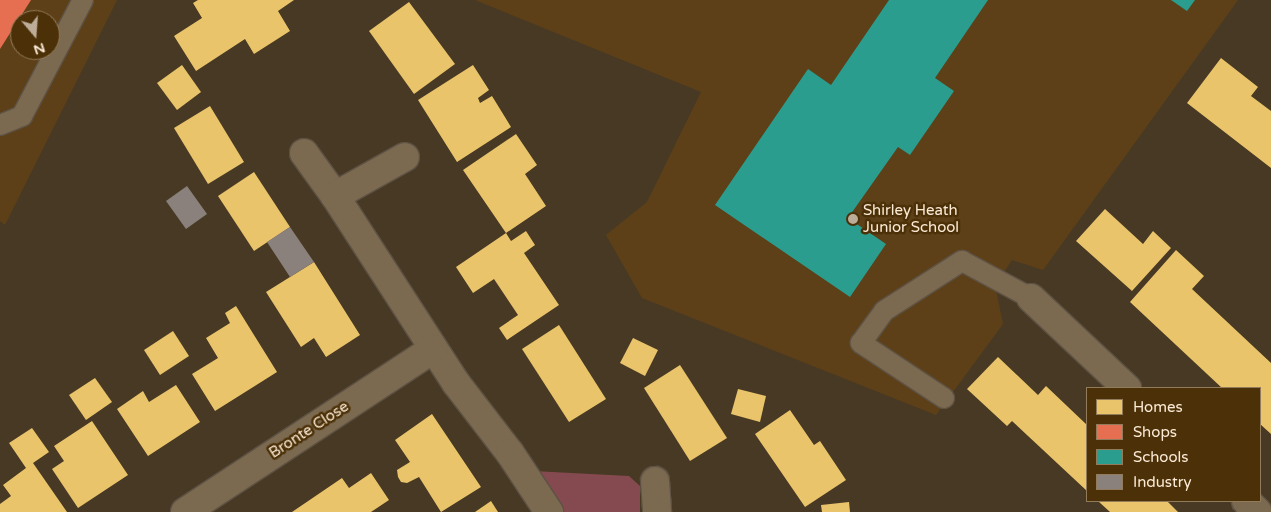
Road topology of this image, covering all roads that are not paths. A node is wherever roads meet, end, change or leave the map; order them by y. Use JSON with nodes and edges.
{"nodes":[{"id":1,"x":83,"y":0,"type":"edge"},
{"id":2,"x":0,"y":125,"type":"edge"},
{"id":3,"x":304,"y":153,"type":"dead end"},
{"id":4,"x":405,"y":157,"type":"dead end"},
{"id":5,"x":335,"y":196,"type":"junction"},
{"id":6,"x":1031,"y":298,"type":"joint"},
{"id":7,"x":433,"y":348,"type":"junction"},
{"id":8,"x":1126,"y":387,"type":"edge"},
{"id":9,"x":944,"y":398,"type":"dead end"},
{"id":10,"x":655,"y":481,"type":"dead end"},
{"id":11,"x":1247,"y":502,"type":"edge"},
{"id":12,"x":185,"y":512,"type":"edge"},
{"id":13,"x":549,"y":512,"type":"edge"},
{"id":14,"x":657,"y":512,"type":"edge"},
{"id":15,"x":1258,"y":512,"type":"edge"}],
"edges":[{"from":1,"to":2,"type":"lane"},
{"from":3,"to":5,"type":"street"},
{"from":4,"to":5,"type":"street"},
{"from":5,"to":7,"type":"street"},
{"from":6,"to":8,"type":"street"},
{"from":6,"to":9,"type":"lane"},
{"from":7,"to":12,"type":"street","name":"Bronte Close"},
{"from":7,"to":13,"type":"street"},
{"from":10,"to":14,"type":"street"},
{"from":11,"to":15,"type":"street"}]}
